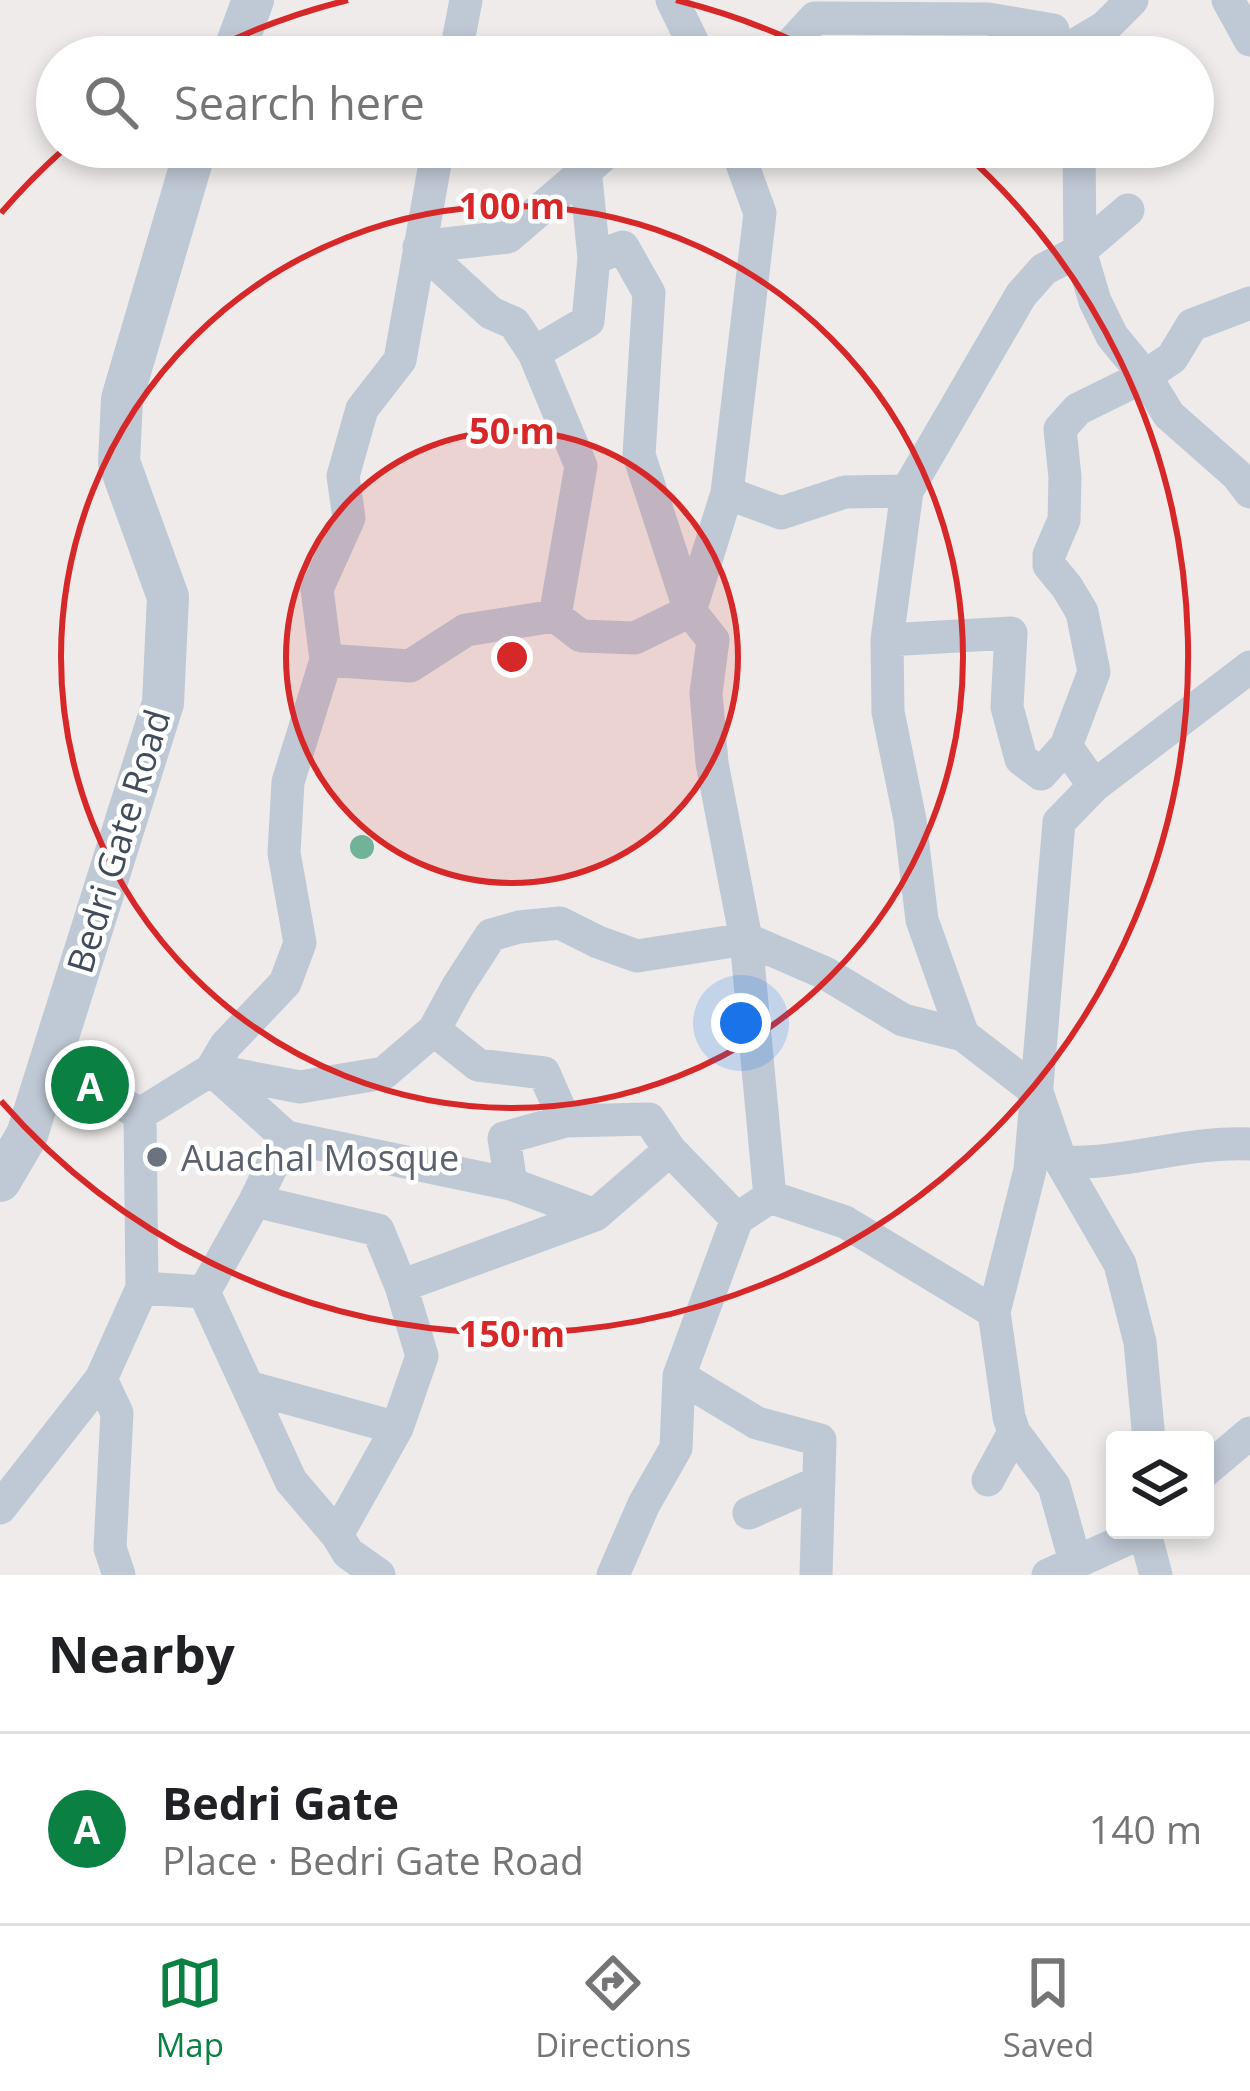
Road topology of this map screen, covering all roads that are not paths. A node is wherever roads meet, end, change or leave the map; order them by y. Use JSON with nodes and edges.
{"nodes":[{"id":1,"x":253,"y":0,"type":"edge"},
{"id":2,"x":466,"y":0,"type":"edge"},
{"id":3,"x":672,"y":0,"type":"edge"},
{"id":4,"x":1132,"y":0,"type":"edge"},
{"id":5,"x":1228,"y":0,"type":"edge"},
{"id":6,"x":1056,"y":35,"type":"edge"},
{"id":7,"x":240,"y":36,"type":"edge"},
{"id":8,"x":459,"y":36,"type":"edge"},
{"id":9,"x":690,"y":36,"type":"edge"},
{"id":10,"x":798,"y":36,"type":"edge"},
{"id":11,"x":1250,"y":40,"type":"edge"},
{"id":12,"x":190,"y":168,"type":"edge"},
{"id":13,"x":434,"y":168,"type":"edge"},
{"id":14,"x":586,"y":168,"type":"edge"},
{"id":15,"x":598,"y":168,"type":"edge"},
{"id":16,"x":744,"y":168,"type":"edge"},
{"id":17,"x":1078,"y":168,"type":"edge"},
{"id":18,"x":1128,"y":210,"type":"dead end"},
{"id":19,"x":419,"y":247,"type":"junction"},
{"id":20,"x":1080,"y":251,"type":"junction"},
{"id":21,"x":594,"y":257,"type":"junction"},
{"id":22,"x":1250,"y":303,"type":"edge"},
{"id":23,"x":534,"y":353,"type":"junction"},
{"id":24,"x":1145,"y":376,"type":"junction"},
{"id":25,"x":638,"y":455,"type":"junction"},
{"id":26,"x":581,"y":466,"type":"junction"},
{"id":27,"x":907,"y":491,"type":"junction"},
{"id":28,"x":1250,"y":492,"type":"edge"},
{"id":29,"x":727,"y":494,"type":"junction"},
{"id":30,"x":690,"y":611,"type":"junction"},
{"id":31,"x":555,"y":616,"type":"junction"},
{"id":32,"x":887,"y":640,"type":"junction"},
{"id":33,"x":326,"y":660,"type":"junction"},
{"id":34,"x":1250,"y":667,"type":"edge"},
{"id":35,"x":1066,"y":746,"type":"junction"},
{"id":36,"x":1094,"y":786,"type":"junction"},
{"id":37,"x":746,"y":939,"type":"junction"},
{"id":38,"x":434,"y":1030,"type":"junction"},
{"id":39,"x":963,"y":1035,"type":"junction"},
{"id":40,"x":49,"y":1061,"type":"junction"},
{"id":41,"x":212,"y":1070,"type":"junction"},
{"id":42,"x":1037,"y":1092,"type":"junction"},
{"id":43,"x":140,"y":1114,"type":"junction"},
{"id":44,"x":565,"y":1120,"type":"junction"},
{"id":45,"x":286,"y":1137,"type":"junction"},
{"id":46,"x":1250,"y":1144,"type":"edge"},
{"id":47,"x":670,"y":1150,"type":"junction"},
{"id":48,"x":1061,"y":1162,"type":"junction"},
{"id":49,"x":0,"y":1181,"type":"edge"},
{"id":50,"x":511,"y":1184,"type":"junction"},
{"id":51,"x":770,"y":1197,"type":"junction"},
{"id":52,"x":255,"y":1202,"type":"junction"},
{"id":53,"x":595,"y":1215,"type":"junction"},
{"id":54,"x":737,"y":1219,"type":"junction"},
{"id":55,"x":401,"y":1286,"type":"junction"},
{"id":56,"x":142,"y":1288,"type":"junction"},
{"id":57,"x":204,"y":1292,"type":"junction"},
{"id":58,"x":994,"y":1312,"type":"junction"},
{"id":59,"x":679,"y":1376,"type":"junction"},
{"id":60,"x":101,"y":1379,"type":"junction"},
{"id":61,"x":248,"y":1387,"type":"junction"},
{"id":62,"x":398,"y":1428,"type":"junction"},
{"id":63,"x":1148,"y":1431,"type":"edge"},
{"id":64,"x":1014,"y":1432,"type":"junction"},
{"id":65,"x":1250,"y":1433,"type":"edge"},
{"id":66,"x":1214,"y":1463,"type":"edge"},
{"id":67,"x":988,"y":1480,"type":"dead end"},
{"id":68,"x":819,"y":1482,"type":"junction"},
{"id":69,"x":0,"y":1508,"type":"edge"},
{"id":70,"x":749,"y":1514,"type":"dead end"},
{"id":71,"x":337,"y":1535,"type":"junction"},
{"id":72,"x":1127,"y":1539,"type":"edge"},
{"id":73,"x":1147,"y":1539,"type":"edge"},
{"id":74,"x":1061,"y":1568,"type":"edge"},
{"id":75,"x":119,"y":1575,"type":"edge"},
{"id":76,"x":379,"y":1575,"type":"edge"},
{"id":77,"x":613,"y":1575,"type":"edge"},
{"id":78,"x":816,"y":1575,"type":"edge"},
{"id":79,"x":1156,"y":1575,"type":"edge"}],
"edges":[{"from":1,"to":7,"type":"street"},
{"from":2,"to":8,"type":"street"},
{"from":3,"to":9,"type":"street"},
{"from":4,"to":6,"type":"street"},
{"from":5,"to":11,"type":"street"},
{"from":6,"to":10,"type":"street"},
{"from":12,"to":40,"type":"street","name":"Bedri Gate Road"},
{"from":13,"to":19,"type":"street"},
{"from":14,"to":19,"type":"street"},
{"from":15,"to":21,"type":"street"},
{"from":16,"to":29,"type":"street"},
{"from":17,"to":20,"type":"street"},
{"from":18,"to":20,"type":"street"},
{"from":19,"to":23,"type":"street"},
{"from":19,"to":33,"type":"street"},
{"from":20,"to":24,"type":"street"},
{"from":20,"to":27,"type":"street"},
{"from":21,"to":23,"type":"street"},
{"from":21,"to":25,"type":"street"},
{"from":22,"to":24,"type":"street"},
{"from":23,"to":26,"type":"street"},
{"from":24,"to":28,"type":"street"},
{"from":24,"to":35,"type":"street"},
{"from":25,"to":26,"type":"street"},
{"from":25,"to":30,"type":"street"},
{"from":26,"to":31,"type":"street"},
{"from":27,"to":29,"type":"street"},
{"from":27,"to":32,"type":"street"},
{"from":29,"to":30,"type":"street"},
{"from":30,"to":31,"type":"street"},
{"from":30,"to":37,"type":"street"},
{"from":31,"to":33,"type":"street"},
{"from":32,"to":35,"type":"street"},
{"from":32,"to":39,"type":"street"},
{"from":33,"to":41,"type":"street"},
{"from":34,"to":36,"type":"street"},
{"from":35,"to":36,"type":"street"},
{"from":36,"to":42,"type":"street"},
{"from":37,"to":38,"type":"street"},
{"from":37,"to":39,"type":"street"},
{"from":37,"to":51,"type":"street"},
{"from":38,"to":41,"type":"street"},
{"from":38,"to":44,"type":"street"},
{"from":39,"to":42,"type":"street"},
{"from":40,"to":43,"type":"street"},
{"from":40,"to":49,"type":"street","name":"Bedri Gate Road"},
{"from":41,"to":43,"type":"street"},
{"from":41,"to":45,"type":"street"},
{"from":42,"to":48,"type":"street"},
{"from":42,"to":58,"type":"street"},
{"from":43,"to":56,"type":"street"},
{"from":44,"to":47,"type":"street"},
{"from":44,"to":50,"type":"street"},
{"from":45,"to":50,"type":"street"},
{"from":45,"to":52,"type":"street"},
{"from":46,"to":48,"type":"street"},
{"from":47,"to":53,"type":"street"},
{"from":47,"to":54,"type":"street"},
{"from":48,"to":63,"type":"street"},
{"from":50,"to":53,"type":"street"},
{"from":51,"to":54,"type":"street"},
{"from":51,"to":58,"type":"street"},
{"from":52,"to":55,"type":"street"},
{"from":52,"to":57,"type":"street"},
{"from":53,"to":55,"type":"street"},
{"from":54,"to":59,"type":"street"},
{"from":55,"to":62,"type":"street"},
{"from":56,"to":57,"type":"street"},
{"from":56,"to":60,"type":"street"},
{"from":57,"to":61,"type":"street"},
{"from":58,"to":64,"type":"street"},
{"from":59,"to":68,"type":"street"},
{"from":59,"to":77,"type":"street"},
{"from":60,"to":69,"type":"street"},
{"from":60,"to":75,"type":"street"},
{"from":61,"to":62,"type":"street"},
{"from":61,"to":71,"type":"street"},
{"from":62,"to":71,"type":"street"},
{"from":64,"to":67,"type":"street"},
{"from":64,"to":74,"type":"street"},
{"from":65,"to":66,"type":"street"},
{"from":68,"to":70,"type":"street"},
{"from":68,"to":78,"type":"street"},
{"from":71,"to":76,"type":"street"},
{"from":72,"to":74,"type":"street"},
{"from":73,"to":79,"type":"street"}]}
